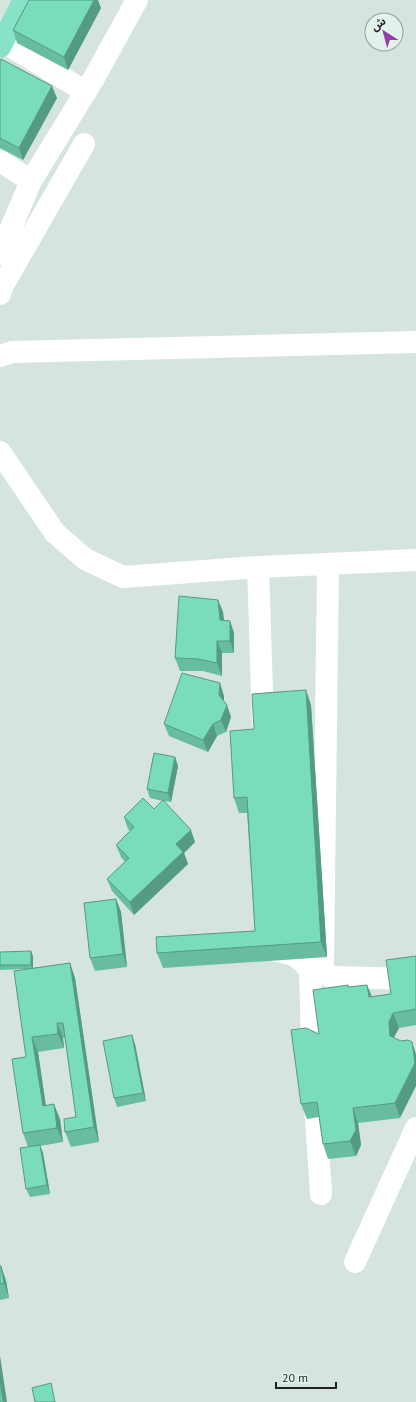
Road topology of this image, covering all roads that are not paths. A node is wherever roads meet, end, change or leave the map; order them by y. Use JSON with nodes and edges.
{"nodes":[{"id":1,"x":24,"y":0,"type":"edge"},
{"id":2,"x":132,"y":1,"type":"edge"},
{"id":3,"x":1,"y":44,"type":"edge"},
{"id":4,"x":86,"y":92,"type":"junction"},
{"id":5,"x":84,"y":144,"type":"dead end"},
{"id":6,"x":0,"y":161,"type":"edge"},
{"id":7,"x":31,"y":181,"type":"junction"},
{"id":8,"x":0,"y":254,"type":"edge"},
{"id":9,"x":0,"y":294,"type":"edge"},
{"id":10,"x":416,"y":342,"type":"edge"},
{"id":11,"x":0,"y":356,"type":"edge"},
{"id":12,"x":0,"y":452,"type":"edge"},
{"id":13,"x":416,"y":560,"type":"edge"},
{"id":14,"x":328,"y":564,"type":"junction"},
{"id":15,"x":258,"y":567,"type":"junction"},
{"id":16,"x":264,"y":742,"type":"edge"},
{"id":17,"x":269,"y":933,"type":"edge"},
{"id":18,"x":416,"y":979,"type":"edge"},
{"id":19,"x":416,"y":1128,"type":"edge"},
{"id":20,"x":321,"y":1194,"type":"dead end"},
{"id":21,"x":355,"y":1262,"type":"dead end"}],
"edges":[{"from":1,"to":3,"type":"main road"},
{"from":2,"to":4,"type":"street"},
{"from":3,"to":4,"type":"street"},
{"from":4,"to":7,"type":"street"},
{"from":5,"to":9,"type":"street"},
{"from":6,"to":7,"type":"street"},
{"from":7,"to":8,"type":"street"},
{"from":10,"to":11,"type":"street"},
{"from":12,"to":15,"type":"street"},
{"from":13,"to":14,"type":"street"},
{"from":14,"to":15,"type":"street"},
{"from":14,"to":18,"type":"street"},
{"from":15,"to":16,"type":"street"},
{"from":17,"to":20,"type":"street"},
{"from":19,"to":21,"type":"street"}]}
